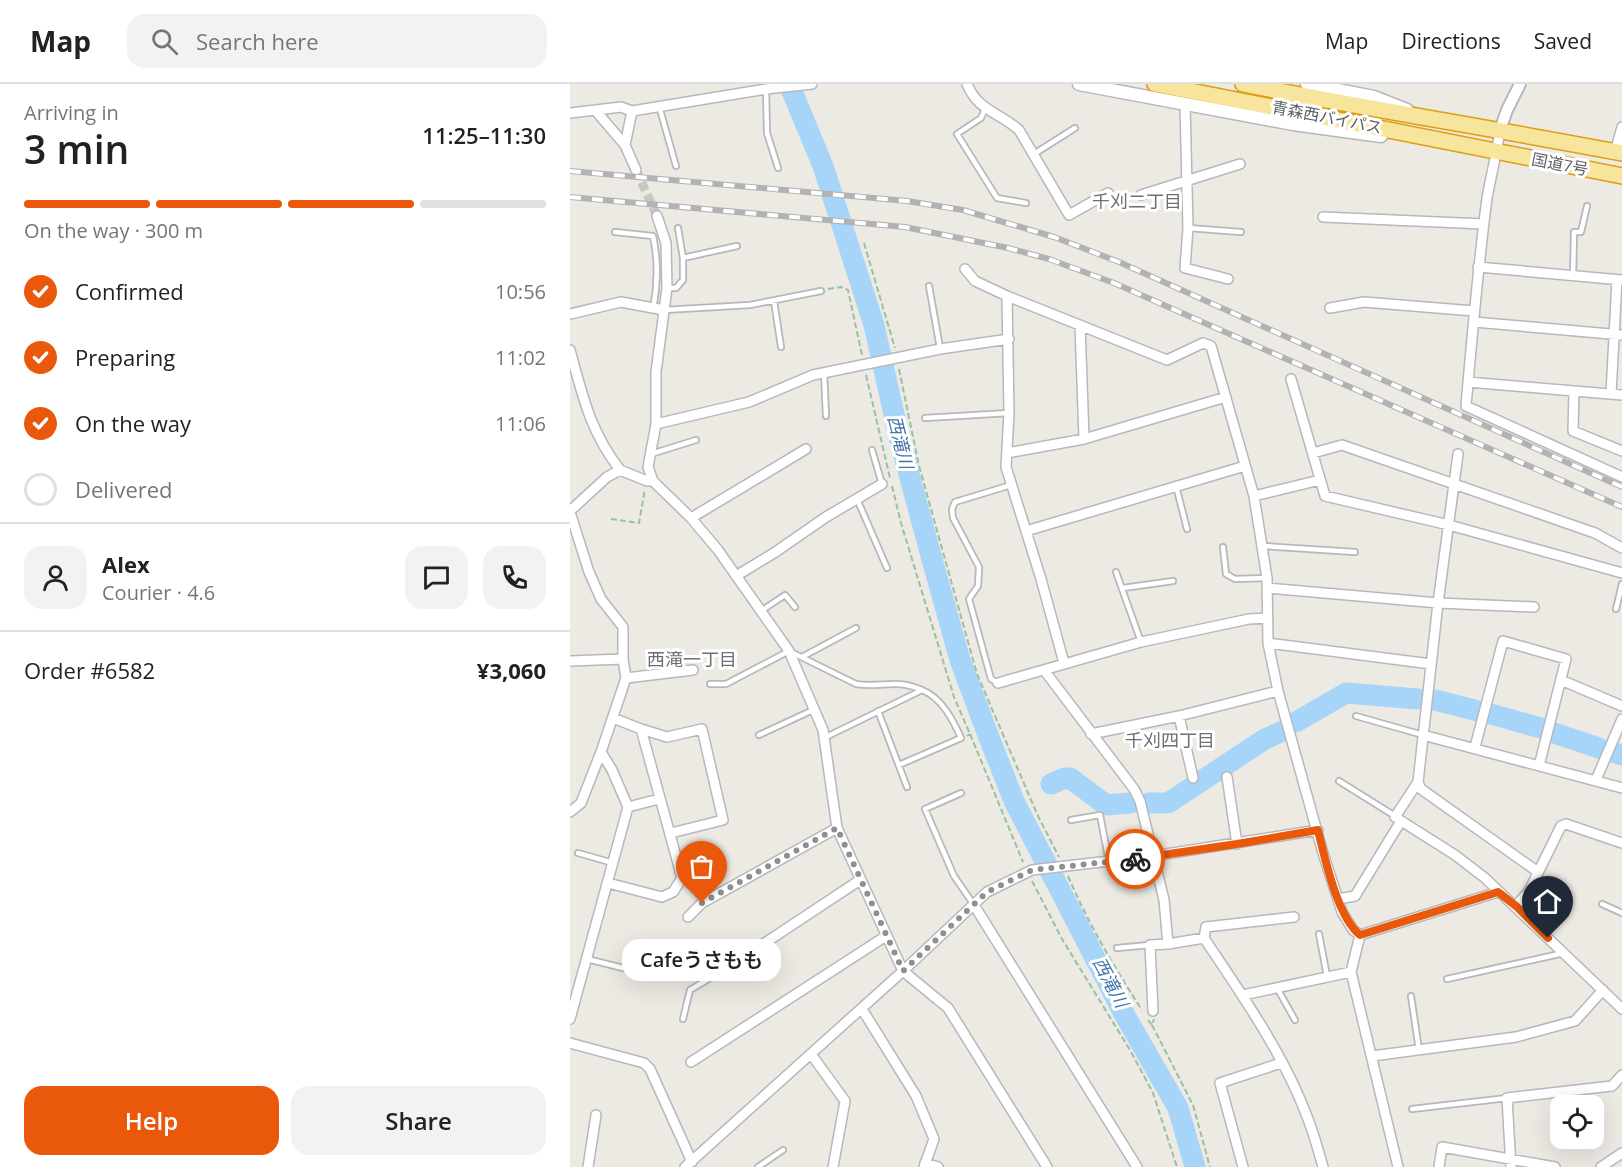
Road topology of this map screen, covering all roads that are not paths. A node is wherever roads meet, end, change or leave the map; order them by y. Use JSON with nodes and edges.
{"nodes":[{"id":1,"x":811,"y":84,"type":"edge"},
{"id":2,"x":967,"y":84,"type":"edge"},
{"id":3,"x":1079,"y":84,"type":"edge"},
{"id":4,"x":1155,"y":84,"type":"edge"},
{"id":5,"x":1243,"y":84,"type":"edge"},
{"id":6,"x":1307,"y":84,"type":"edge"},
{"id":7,"x":1520,"y":84,"type":"edge"},
{"id":8,"x":766,"y":89,"type":"junction"},
{"id":9,"x":1185,"y":105,"type":"junction"},
{"id":10,"x":659,"y":106,"type":"junction"},
{"id":11,"x":985,"y":109,"type":"junction"},
{"id":12,"x":595,"y":110,"type":"junction"},
{"id":13,"x":632,"y":111,"type":"junction"},
{"id":14,"x":570,"y":113,"type":"edge"},
{"id":15,"x":1423,"y":116,"type":"junction"},
{"id":16,"x":1622,"y":127,"type":"edge"},
{"id":17,"x":1075,"y":128,"type":"dead end"},
{"id":18,"x":1500,"y":130,"type":"junction"},
{"id":19,"x":625,"y":145,"type":"junction"},
{"id":20,"x":1498,"y":152,"type":"junction"},
{"id":21,"x":1618,"y":152,"type":"edge"},
{"id":22,"x":1034,"y":154,"type":"junction"},
{"id":23,"x":1240,"y":164,"type":"dead end"},
{"id":24,"x":676,"y":166,"type":"dead end"},
{"id":25,"x":778,"y":168,"type":"dead end"},
{"id":26,"x":636,"y":170,"type":"tunnel mouth"},
{"id":27,"x":1622,"y":176,"type":"edge"},
{"id":28,"x":1187,"y":180,"type":"junction"},
{"id":29,"x":1108,"y":193,"type":"dead end"},
{"id":30,"x":1141,"y":195,"type":"dead end"},
{"id":31,"x":1026,"y":203,"type":"dead end"},
{"id":32,"x":1587,"y":206,"type":"dead end"},
{"id":33,"x":657,"y":216,"type":"tunnel mouth"},
{"id":34,"x":1323,"y":217,"type":"dead end"},
{"id":35,"x":1484,"y":224,"type":"junction"},
{"id":36,"x":678,"y":228,"type":"dead end"},
{"id":37,"x":1188,"y":228,"type":"junction"},
{"id":38,"x":615,"y":232,"type":"dead end"},
{"id":39,"x":1241,"y":232,"type":"dead end"},
{"id":40,"x":737,"y":246,"type":"dead end"},
{"id":41,"x":683,"y":258,"type":"junction"},
{"id":42,"x":1478,"y":267,"type":"junction"},
{"id":43,"x":965,"y":268,"type":"dead end"},
{"id":44,"x":1573,"y":276,"type":"junction"},
{"id":45,"x":1228,"y":279,"type":"dead end"},
{"id":46,"x":1620,"y":280,"type":"edge"},
{"id":47,"x":928,"y":286,"type":"dead end"},
{"id":48,"x":667,"y":288,"type":"junction"},
{"id":49,"x":820,"y":291,"type":"road end"},
{"id":50,"x":1007,"y":296,"type":"junction"},
{"id":51,"x":774,"y":301,"type":"junction"},
{"id":52,"x":652,"y":308,"type":"junction"},
{"id":53,"x":1330,"y":308,"type":"dead end"},
{"id":54,"x":664,"y":310,"type":"junction"},
{"id":55,"x":1474,"y":311,"type":"junction"},
{"id":56,"x":570,"y":313,"type":"edge"},
{"id":57,"x":1474,"y":322,"type":"junction"},
{"id":58,"x":1080,"y":325,"type":"junction"},
{"id":59,"x":1618,"y":335,"type":"edge"},
{"id":60,"x":1009,"y":339,"type":"junction"},
{"id":61,"x":781,"y":347,"type":"dead end"},
{"id":62,"x":940,"y":349,"type":"junction"},
{"id":63,"x":570,"y":350,"type":"edge"},
{"id":64,"x":824,"y":372,"type":"junction"},
{"id":65,"x":1291,"y":379,"type":"dead end"},
{"id":66,"x":1468,"y":381,"type":"junction"},
{"id":67,"x":1574,"y":391,"type":"junction"},
{"id":68,"x":1611,"y":394,"type":"junction"},
{"id":69,"x":1622,"y":395,"type":"edge"},
{"id":70,"x":1226,"y":397,"type":"junction"},
{"id":71,"x":1009,"y":413,"type":"junction"},
{"id":72,"x":826,"y":416,"type":"dead end"},
{"id":73,"x":925,"y":418,"type":"dead end"},
{"id":74,"x":656,"y":424,"type":"junction"},
{"id":75,"x":1084,"y":439,"type":"junction"},
{"id":76,"x":696,"y":440,"type":"dead end"},
{"id":77,"x":806,"y":449,"type":"dead end"},
{"id":78,"x":872,"y":450,"type":"dead end"},
{"id":79,"x":1622,"y":451,"type":"edge"},
{"id":80,"x":1007,"y":453,"type":"junction"},
{"id":81,"x":1313,"y":453,"type":"junction"},
{"id":82,"x":651,"y":454,"type":"junction"},
{"id":83,"x":1458,"y":454,"type":"dead end"},
{"id":84,"x":1245,"y":466,"type":"junction"},
{"id":85,"x":620,"y":470,"type":"junction"},
{"id":86,"x":1622,"y":477,"type":"edge"},
{"id":87,"x":1320,"y":480,"type":"junction"},
{"id":88,"x":650,"y":481,"type":"junction"},
{"id":89,"x":882,"y":484,"type":"joint"},
{"id":90,"x":1011,"y":485,"type":"junction"},
{"id":91,"x":1455,"y":485,"type":"junction"},
{"id":92,"x":1176,"y":486,"type":"junction"},
{"id":93,"x":1254,"y":496,"type":"junction"},
{"id":94,"x":857,"y":499,"type":"junction"},
{"id":95,"x":570,"y":512,"type":"edge"},
{"id":96,"x":691,"y":518,"type":"junction"},
{"id":97,"x":1449,"y":525,"type":"junction"},
{"id":98,"x":1187,"y":529,"type":"dead end"},
{"id":99,"x":1026,"y":531,"type":"junction"},
{"id":100,"x":1263,"y":546,"type":"junction"},
{"id":101,"x":1223,"y":547,"type":"dead end"},
{"id":102,"x":1622,"y":548,"type":"edge"},
{"id":103,"x":1355,"y":552,"type":"dead end"},
{"id":104,"x":887,"y":568,"type":"dead end"},
{"id":105,"x":1116,"y":572,"type":"dead end"},
{"id":106,"x":1622,"y":573,"type":"edge"},
{"id":107,"x":736,"y":576,"type":"junction"},
{"id":108,"x":1173,"y":581,"type":"dead end"},
{"id":109,"x":1267,"y":583,"type":"junction"},
{"id":110,"x":1622,"y":584,"type":"edge"},
{"id":111,"x":1123,"y":588,"type":"junction"},
{"id":112,"x":1438,"y":603,"type":"junction"},
{"id":113,"x":795,"y":607,"type":"dead end"},
{"id":114,"x":1534,"y":607,"type":"dead end"},
{"id":115,"x":1616,"y":609,"type":"dead end"},
{"id":116,"x":761,"y":611,"type":"junction"},
{"id":117,"x":1268,"y":618,"type":"junction"},
{"id":118,"x":855,"y":628,"type":"dead end"},
{"id":119,"x":1141,"y":642,"type":"junction"},
{"id":120,"x":1268,"y":643,"type":"junction"},
{"id":121,"x":789,"y":651,"type":"junction"},
{"id":122,"x":802,"y":657,"type":"junction"},
{"id":123,"x":623,"y":658,"type":"junction"},
{"id":124,"x":570,"y":661,"type":"edge"},
{"id":125,"x":1064,"y":663,"type":"junction"},
{"id":126,"x":1431,"y":664,"type":"junction"},
{"id":127,"x":693,"y":670,"type":"dead end"},
{"id":128,"x":1044,"y":670,"type":"junction"},
{"id":129,"x":626,"y":678,"type":"junction"},
{"id":130,"x":1561,"y":680,"type":"junction"},
{"id":131,"x":998,"y":683,"type":"joint"},
{"id":132,"x":710,"y":684,"type":"dead end"},
{"id":133,"x":922,"y":690,"type":"junction"},
{"id":134,"x":1278,"y":691,"type":"junction"},
{"id":135,"x":1622,"y":706,"type":"edge"},
{"id":136,"x":814,"y":709,"type":"junction"},
{"id":137,"x":878,"y":711,"type":"junction"},
{"id":138,"x":1179,"y":716,"type":"junction"},
{"id":139,"x":1356,"y":716,"type":"dead end"},
{"id":140,"x":613,"y":718,"type":"junction"},
{"id":141,"x":1622,"y":719,"type":"edge"},
{"id":142,"x":641,"y":729,"type":"junction"},
{"id":143,"x":1091,"y":734,"type":"junction"},
{"id":144,"x":759,"y":735,"type":"dead end"},
{"id":145,"x":1423,"y":735,"type":"junction"},
{"id":146,"x":824,"y":738,"type":"junction"},
{"id":147,"x":1475,"y":747,"type":"junction"},
{"id":148,"x":601,"y":752,"type":"junction"},
{"id":149,"x":899,"y":765,"type":"junction"},
{"id":150,"x":1539,"y":766,"type":"junction"},
{"id":151,"x":1227,"y":777,"type":"dead end"},
{"id":152,"x":1193,"y":778,"type":"dead end"},
{"id":153,"x":1596,"y":780,"type":"junction"},
{"id":154,"x":1339,"y":781,"type":"dead end"},
{"id":155,"x":1418,"y":782,"type":"junction"},
{"id":156,"x":907,"y":787,"type":"dead end"},
{"id":157,"x":1622,"y":788,"type":"edge"},
{"id":158,"x":961,"y":794,"type":"dead end"},
{"id":159,"x":659,"y":799,"type":"junction"},
{"id":160,"x":628,"y":807,"type":"junction"},
{"id":161,"x":570,"y":812,"type":"edge"},
{"id":162,"x":1398,"y":819,"type":"junction"},
{"id":163,"x":1071,"y":820,"type":"dead end"},
{"id":164,"x":837,"y":828,"type":"junction"},
{"id":165,"x":1318,"y":830,"type":"junction"},
{"id":166,"x":670,"y":833,"type":"junction"},
{"id":167,"x":1622,"y":843,"type":"edge"},
{"id":168,"x":1237,"y":844,"type":"junction"},
{"id":169,"x":578,"y":853,"type":"dead end"},
{"id":170,"x":1153,"y":856,"type":"junction"},
{"id":171,"x":1109,"y":862,"type":"junction"},
{"id":172,"x":613,"y":863,"type":"junction"},
{"id":173,"x":1538,"y":872,"type":"junction"},
{"id":174,"x":860,"y":880,"type":"junction"},
{"id":175,"x":608,"y":883,"type":"junction"},
{"id":176,"x":1498,"y":892,"type":"junction"},
{"id":177,"x":1338,"y":899,"type":"junction"},
{"id":178,"x":974,"y":904,"type":"junction"},
{"id":179,"x":1602,"y":904,"type":"dead end"},
{"id":180,"x":1516,"y":906,"type":"junction"},
{"id":181,"x":1622,"y":914,"type":"edge"},
{"id":182,"x":688,"y":917,"type":"dead end"},
{"id":183,"x":1294,"y":917,"type":"dead end"},
{"id":184,"x":1319,"y":934,"type":"dead end"},
{"id":185,"x":1360,"y":935,"type":"junction"},
{"id":186,"x":886,"y":936,"type":"junction"},
{"id":187,"x":1204,"y":938,"type":"junction"},
{"id":188,"x":1168,"y":944,"type":"junction"},
{"id":189,"x":1150,"y":945,"type":"junction"},
{"id":190,"x":1117,"y":948,"type":"dead end"},
{"id":191,"x":1564,"y":953,"type":"junction"},
{"id":192,"x":587,"y":959,"type":"junction"},
{"id":193,"x":730,"y":966,"type":"joint"},
{"id":194,"x":903,"y":971,"type":"junction"},
{"id":195,"x":1352,"y":972,"type":"junction"},
{"id":196,"x":659,"y":977,"type":"dead end"},
{"id":197,"x":1327,"y":977,"type":"junction"},
{"id":198,"x":1447,"y":979,"type":"dead end"},
{"id":199,"x":1276,"y":988,"type":"junction"},
{"id":200,"x":1603,"y":990,"type":"junction"},
{"id":201,"x":573,"y":993,"type":"edge"},
{"id":202,"x":1243,"y":996,"type":"junction"},
{"id":203,"x":1411,"y":996,"type":"dead end"},
{"id":204,"x":862,"y":1009,"type":"junction"},
{"id":205,"x":1622,"y":1009,"type":"edge"},
{"id":206,"x":1153,"y":1011,"type":"road end"},
{"id":207,"x":570,"y":1018,"type":"edge"},
{"id":208,"x":683,"y":1019,"type":"dead end"},
{"id":209,"x":1295,"y":1020,"type":"dead end"},
{"id":210,"x":570,"y":1043,"type":"edge"},
{"id":211,"x":1419,"y":1050,"type":"junction"},
{"id":212,"x":811,"y":1054,"type":"junction"},
{"id":213,"x":1372,"y":1056,"type":"junction"},
{"id":214,"x":691,"y":1062,"type":"dead end"},
{"id":215,"x":1281,"y":1063,"type":"junction"},
{"id":216,"x":1622,"y":1075,"type":"edge"},
{"id":217,"x":1507,"y":1098,"type":"junction"},
{"id":218,"x":1412,"y":1109,"type":"dead end"},
{"id":219,"x":596,"y":1115,"type":"dead end"},
{"id":220,"x":783,"y":1150,"type":"dead end"},
{"id":221,"x":1622,"y":1154,"type":"edge"},
{"id":222,"x":1511,"y":1163,"type":"edge"},
{"id":223,"x":688,"y":1165,"type":"edge"},
{"id":224,"x":924,"y":1165,"type":"edge"},
{"id":225,"x":588,"y":1167,"type":"edge"},
{"id":226,"x":758,"y":1167,"type":"edge"},
{"id":227,"x":833,"y":1167,"type":"edge"},
{"id":228,"x":938,"y":1167,"type":"edge"},
{"id":229,"x":1047,"y":1167,"type":"edge"},
{"id":230,"x":1137,"y":1167,"type":"edge"},
{"id":231,"x":1243,"y":1167,"type":"edge"},
{"id":232,"x":1323,"y":1167,"type":"edge"},
{"id":233,"x":1398,"y":1167,"type":"edge"},
{"id":234,"x":1439,"y":1167,"type":"edge"},
{"id":235,"x":1555,"y":1167,"type":"edge"},
{"id":236,"x":1601,"y":1167,"type":"edge"}],
"edges":[{"from":1,"to":8,"type":"street"},
{"from":2,"to":11,"type":"street"},
{"from":3,"to":9,"type":"main road"},
{"from":4,"to":20,"type":"highway","name":"青森西バイパス"},
{"from":5,"to":15,"type":"highway","name":"青森西バイパス"},
{"from":6,"to":15,"type":"main road"},
{"from":7,"to":18,"type":"street"},
{"from":8,"to":10,"type":"street"},
{"from":8,"to":25,"type":"lane"},
{"from":9,"to":20,"type":"main road"},
{"from":9,"to":28,"type":"street"},
{"from":10,"to":13,"type":"street"},
{"from":10,"to":24,"type":"lane"},
{"from":11,"to":22,"type":"street"},
{"from":11,"to":31,"type":"lane"},
{"from":12,"to":13,"type":"street"},
{"from":12,"to":14,"type":"street"},
{"from":12,"to":19,"type":"street"},
{"from":13,"to":19,"type":"street"},
{"from":15,"to":18,"type":"highway","name":"青森西バイパス"},
{"from":16,"to":21,"type":"street"},
{"from":17,"to":22,"type":"lane"},
{"from":18,"to":20,"type":"street"},
{"from":18,"to":21,"type":"highway","name":"国道7号"},
{"from":19,"to":26,"type":"street"},
{"from":20,"to":27,"type":"highway","name":"国道7号"},
{"from":20,"to":35,"type":"street"},
{"from":22,"to":29,"type":"street"},
{"from":23,"to":28,"type":"street"},
{"from":28,"to":30,"type":"street"},
{"from":28,"to":37,"type":"street"},
{"from":32,"to":44,"type":"lane"},
{"from":33,"to":48,"type":"street"},
{"from":34,"to":35,"type":"street"},
{"from":35,"to":42,"type":"street"},
{"from":36,"to":41,"type":"lane"},
{"from":37,"to":39,"type":"lane"},
{"from":37,"to":45,"type":"street"},
{"from":38,"to":52,"type":"lane"},
{"from":40,"to":41,"type":"lane"},
{"from":41,"to":48,"type":"lane"},
{"from":42,"to":44,"type":"street"},
{"from":42,"to":55,"type":"street"},
{"from":43,"to":50,"type":"street"},
{"from":44,"to":46,"type":"street"},
{"from":46,"to":59,"type":"street"},
{"from":47,"to":62,"type":"lane"},
{"from":48,"to":54,"type":"street"},
{"from":49,"to":51,"type":"lane"},
{"from":50,"to":58,"type":"street"},
{"from":50,"to":60,"type":"street"},
{"from":51,"to":54,"type":"lane"},
{"from":51,"to":61,"type":"lane"},
{"from":52,"to":54,"type":"street"},
{"from":52,"to":56,"type":"street"},
{"from":53,"to":55,"type":"street"},
{"from":54,"to":74,"type":"street"},
{"from":55,"to":57,"type":"street"},
{"from":57,"to":59,"type":"street"},
{"from":57,"to":66,"type":"street"},
{"from":58,"to":70,"type":"street"},
{"from":58,"to":75,"type":"street"},
{"from":59,"to":68,"type":"street"},
{"from":60,"to":62,"type":"street"},
{"from":60,"to":71,"type":"street"},
{"from":62,"to":64,"type":"street"},
{"from":63,"to":85,"type":"street"},
{"from":64,"to":72,"type":"lane"},
{"from":64,"to":74,"type":"street"},
{"from":65,"to":81,"type":"street"},
{"from":66,"to":67,"type":"street"},
{"from":66,"to":86,"type":"street"},
{"from":67,"to":68,"type":"street"},
{"from":67,"to":79,"type":"street"},
{"from":68,"to":69,"type":"street"},
{"from":70,"to":75,"type":"street"},
{"from":70,"to":84,"type":"street"},
{"from":71,"to":73,"type":"lane"},
{"from":71,"to":80,"type":"street"},
{"from":74,"to":82,"type":"street"},
{"from":75,"to":80,"type":"street"},
{"from":76,"to":82,"type":"lane"},
{"from":77,"to":96,"type":"street"},
{"from":78,"to":89,"type":"lane"},
{"from":80,"to":90,"type":"street"},
{"from":81,"to":87,"type":"street"},
{"from":81,"to":91,"type":"street"},
{"from":82,"to":88,"type":"street"},
{"from":83,"to":91,"type":"street"},
{"from":84,"to":92,"type":"street"},
{"from":84,"to":93,"type":"street"},
{"from":85,"to":88,"type":"street"},
{"from":85,"to":95,"type":"street"},
{"from":87,"to":93,"type":"street"},
{"from":87,"to":97,"type":"street"},
{"from":88,"to":96,"type":"street"},
{"from":89,"to":94,"type":"street"},
{"from":90,"to":99,"type":"street"},
{"from":90,"to":131,"type":"lane"},
{"from":91,"to":97,"type":"street"},
{"from":91,"to":102,"type":"street"},
{"from":92,"to":98,"type":"lane"},
{"from":92,"to":99,"type":"street"},
{"from":93,"to":100,"type":"street"},
{"from":94,"to":104,"type":"lane"},
{"from":94,"to":107,"type":"street"},
{"from":95,"to":123,"type":"street"},
{"from":96,"to":107,"type":"street"},
{"from":97,"to":106,"type":"street"},
{"from":97,"to":112,"type":"street"},
{"from":99,"to":125,"type":"street"},
{"from":100,"to":103,"type":"lane"},
{"from":100,"to":109,"type":"street"},
{"from":101,"to":109,"type":"lane"},
{"from":105,"to":111,"type":"lane"},
{"from":107,"to":116,"type":"street"},
{"from":108,"to":111,"type":"lane"},
{"from":109,"to":112,"type":"street"},
{"from":109,"to":117,"type":"street"},
{"from":110,"to":115,"type":"lane"},
{"from":111,"to":119,"type":"lane"},
{"from":112,"to":114,"type":"street"},
{"from":112,"to":126,"type":"street"},
{"from":113,"to":116,"type":"lane"},
{"from":116,"to":121,"type":"street"},
{"from":117,"to":119,"type":"street"},
{"from":117,"to":120,"type":"street"},
{"from":118,"to":122,"type":"lane"},
{"from":119,"to":125,"type":"street"},
{"from":120,"to":126,"type":"street"},
{"from":120,"to":134,"type":"street"},
{"from":121,"to":122,"type":"lane"},
{"from":121,"to":132,"type":"lane"},
{"from":121,"to":136,"type":"street"},
{"from":122,"to":133,"type":"lane"},
{"from":123,"to":124,"type":"street"},
{"from":123,"to":129,"type":"street"},
{"from":125,"to":128,"type":"street"},
{"from":126,"to":145,"type":"street"},
{"from":127,"to":129,"type":"street"},
{"from":128,"to":131,"type":"street"},
{"from":128,"to":143,"type":"street"},
{"from":129,"to":140,"type":"street"},
{"from":130,"to":135,"type":"street"},
{"from":130,"to":147,"type":"street"},
{"from":130,"to":150,"type":"street"},
{"from":133,"to":137,"type":"lane"},
{"from":133,"to":149,"type":"lane"},
{"from":134,"to":138,"type":"street"},
{"from":134,"to":165,"type":"street"},
{"from":136,"to":144,"type":"lane"},
{"from":136,"to":146,"type":"street"},
{"from":137,"to":146,"type":"lane"},
{"from":137,"to":149,"type":"lane"},
{"from":138,"to":143,"type":"street"},
{"from":138,"to":152,"type":"street"},
{"from":139,"to":145,"type":"lane"},
{"from":140,"to":142,"type":"street"},
{"from":140,"to":148,"type":"street"},
{"from":141,"to":153,"type":"street"},
{"from":142,"to":159,"type":"street"},
{"from":142,"to":166,"type":"street"},
{"from":143,"to":170,"type":"street"},
{"from":145,"to":147,"type":"street"},
{"from":145,"to":155,"type":"street"},
{"from":146,"to":164,"type":"street"},
{"from":147,"to":150,"type":"street"},
{"from":148,"to":160,"type":"street"},
{"from":148,"to":161,"type":"street"},
{"from":149,"to":156,"type":"lane"},
{"from":150,"to":153,"type":"street"},
{"from":151,"to":168,"type":"street"},
{"from":153,"to":157,"type":"street"},
{"from":154,"to":162,"type":"lane"},
{"from":155,"to":162,"type":"street"},
{"from":155,"to":173,"type":"street"},
{"from":158,"to":178,"type":"lane"},
{"from":159,"to":160,"type":"street"},
{"from":159,"to":166,"type":"street"},
{"from":160,"to":172,"type":"street"},
{"from":162,"to":176,"type":"street"},
{"from":162,"to":177,"type":"street"},
{"from":163,"to":171,"type":"lane"},
{"from":164,"to":174,"type":"street"},
{"from":164,"to":182,"type":"street"},
{"from":165,"to":168,"type":"street"},
{"from":165,"to":177,"type":"street"},
{"from":166,"to":175,"type":"street"},
{"from":167,"to":173,"type":"street"},
{"from":168,"to":170,"type":"street"},
{"from":169,"to":172,"type":"lane"},
{"from":170,"to":171,"type":"street"},
{"from":170,"to":188,"type":"street"},
{"from":171,"to":178,"type":"street"},
{"from":172,"to":175,"type":"street"},
{"from":173,"to":180,"type":"street"},
{"from":174,"to":186,"type":"street"},
{"from":174,"to":193,"type":"street"},
{"from":175,"to":192,"type":"street"},
{"from":176,"to":180,"type":"street"},
{"from":176,"to":185,"type":"street"},
{"from":177,"to":185,"type":"street"},
{"from":178,"to":194,"type":"street"},
{"from":178,"to":230,"type":"street"},
{"from":179,"to":181,"type":"lane"},
{"from":180,"to":191,"type":"street"},
{"from":183,"to":187,"type":"street"},
{"from":184,"to":197,"type":"lane"},
{"from":185,"to":195,"type":"street"},
{"from":186,"to":194,"type":"street"},
{"from":186,"to":214,"type":"street"},
{"from":187,"to":188,"type":"street"},
{"from":187,"to":202,"type":"street"},
{"from":188,"to":189,"type":"street"},
{"from":189,"to":190,"type":"lane"},
{"from":189,"to":206,"type":"street"},
{"from":191,"to":198,"type":"lane"},
{"from":191,"to":200,"type":"street"},
{"from":192,"to":196,"type":"lane"},
{"from":192,"to":201,"type":"street"},
{"from":193,"to":208,"type":"lane"},
{"from":194,"to":204,"type":"street"},
{"from":194,"to":229,"type":"street"},
{"from":195,"to":197,"type":"street"},
{"from":195,"to":213,"type":"street"},
{"from":197,"to":199,"type":"street"},
{"from":199,"to":202,"type":"street"},
{"from":199,"to":209,"type":"lane"},
{"from":200,"to":205,"type":"street"},
{"from":200,"to":211,"type":"street"},
{"from":201,"to":207,"type":"street"},
{"from":202,"to":215,"type":"street"},
{"from":203,"to":211,"type":"lane"},
{"from":204,"to":212,"type":"street"},
{"from":204,"to":224,"type":"street"},
{"from":210,"to":223,"type":"street"},
{"from":211,"to":213,"type":"street"},
{"from":212,"to":223,"type":"street"},
{"from":212,"to":227,"type":"street"},
{"from":213,"to":233,"type":"street"},
{"from":215,"to":231,"type":"street"},
{"from":215,"to":232,"type":"street"},
{"from":216,"to":217,"type":"street"},
{"from":217,"to":218,"type":"lane"},
{"from":217,"to":222,"type":"street"},
{"from":219,"to":225,"type":"street"},
{"from":220,"to":226,"type":"lane"},
{"from":221,"to":236,"type":"street"},
{"from":222,"to":234,"type":"street"},
{"from":222,"to":235,"type":"street"},
{"from":224,"to":228,"type":"street"}]}
